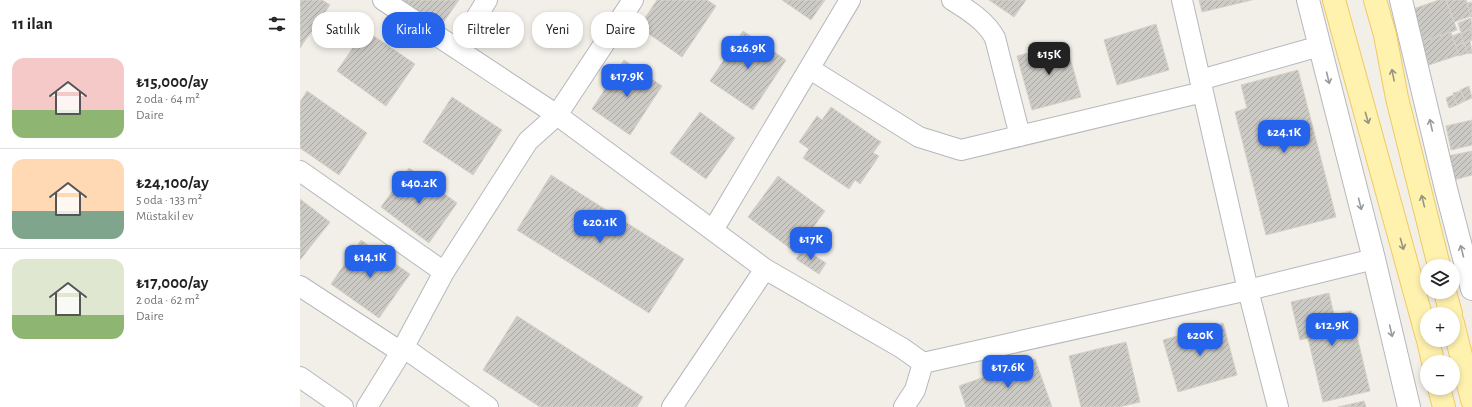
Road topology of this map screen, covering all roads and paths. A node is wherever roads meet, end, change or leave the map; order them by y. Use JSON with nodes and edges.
{"nodes":[{"id":1,"x":383,"y":0,"type":"edge"},
{"id":2,"x":487,"y":0,"type":"edge"},
{"id":3,"x":633,"y":0,"type":"edge"},
{"id":4,"x":850,"y":0,"type":"edge"},
{"id":5,"x":952,"y":0,"type":"edge"},
{"id":6,"x":1182,"y":0,"type":"edge"},
{"id":7,"x":1308,"y":0,"type":"edge"},
{"id":8,"x":1334,"y":0,"type":"edge"},
{"id":9,"x":1374,"y":0,"type":"edge"},
{"id":10,"x":1401,"y":0,"type":"edge"},
{"id":11,"x":1320,"y":46,"type":"junction"},
{"id":12,"x":457,"y":49,"type":"junction"},
{"id":13,"x":810,"y":69,"type":"junction"},
{"id":14,"x":1201,"y":86,"type":"junction"},
{"id":15,"x":557,"y":115,"type":"junction"},
{"id":16,"x":1020,"y":136,"type":"junction"},
{"id":17,"x":300,"y":171,"type":"edge"},
{"id":18,"x":713,"y":230,"type":"junction"},
{"id":19,"x":1374,"y":259,"type":"junction"},
{"id":20,"x":1437,"y":259,"type":"edge"},
{"id":21,"x":765,"y":269,"type":"junction"},
{"id":22,"x":444,"y":272,"type":"junction"},
{"id":23,"x":300,"y":286,"type":"edge"},
{"id":24,"x":1472,"y":289,"type":"edge"},
{"id":25,"x":1248,"y":290,"type":"junction"},
{"id":26,"x":1420,"y":311,"type":"edge"},
{"id":27,"x":1459,"y":347,"type":"edge"},
{"id":28,"x":402,"y":349,"type":"junction"},
{"id":29,"x":923,"y":362,"type":"junction"},
{"id":30,"x":300,"y":377,"type":"edge"},
{"id":31,"x":1441,"y":395,"type":"edge"},
{"id":32,"x":1472,"y":400,"type":"edge"},
{"id":33,"x":343,"y":407,"type":"edge"},
{"id":34,"x":367,"y":407,"type":"edge"},
{"id":35,"x":488,"y":407,"type":"edge"},
{"id":36,"x":672,"y":407,"type":"edge"},
{"id":37,"x":904,"y":407,"type":"edge"},
{"id":38,"x":1278,"y":407,"type":"edge"},
{"id":39,"x":1409,"y":407,"type":"edge"},
{"id":40,"x":1444,"y":407,"type":"edge"}],
"edges":[{"from":1,"to":12,"type":"street"},
{"from":2,"to":12,"type":"street"},
{"from":3,"to":15,"type":"street"},
{"from":4,"to":13,"type":"street"},
{"from":5,"to":16,"type":"street"},
{"from":6,"to":14,"type":"street"},
{"from":7,"to":11,"type":"street"},
{"from":8,"to":26,"type":"main road","one_way":true},
{"from":20,"to":9,"type":"main road","one_way":true},
{"from":24,"to":10,"type":"street","one_way":true},
{"from":11,"to":14,"type":"street"},
{"from":11,"to":19,"type":"street","one_way":true},
{"from":12,"to":15,"type":"street"},
{"from":13,"to":16,"type":"street"},
{"from":13,"to":18,"type":"street"},
{"from":14,"to":16,"type":"street"},
{"from":14,"to":25,"type":"street"},
{"from":15,"to":18,"type":"street"},
{"from":15,"to":22,"type":"street"},
{"from":17,"to":22,"type":"street"},
{"from":18,"to":21,"type":"street"},
{"from":19,"to":25,"type":"street"},
{"from":19,"to":39,"type":"street","one_way":true},
{"from":21,"to":29,"type":"street"},
{"from":21,"to":36,"type":"street"},
{"from":22,"to":28,"type":"street"},
{"from":23,"to":28,"type":"street"},
{"from":25,"to":29,"type":"street"},
{"from":25,"to":38,"type":"street"},
{"from":27,"to":32,"type":"main road"},
{"from":28,"to":34,"type":"street"},
{"from":28,"to":35,"type":"street"},
{"from":29,"to":37,"type":"street"},
{"from":30,"to":33,"type":"street"},
{"from":31,"to":40,"type":"main road"}]}
